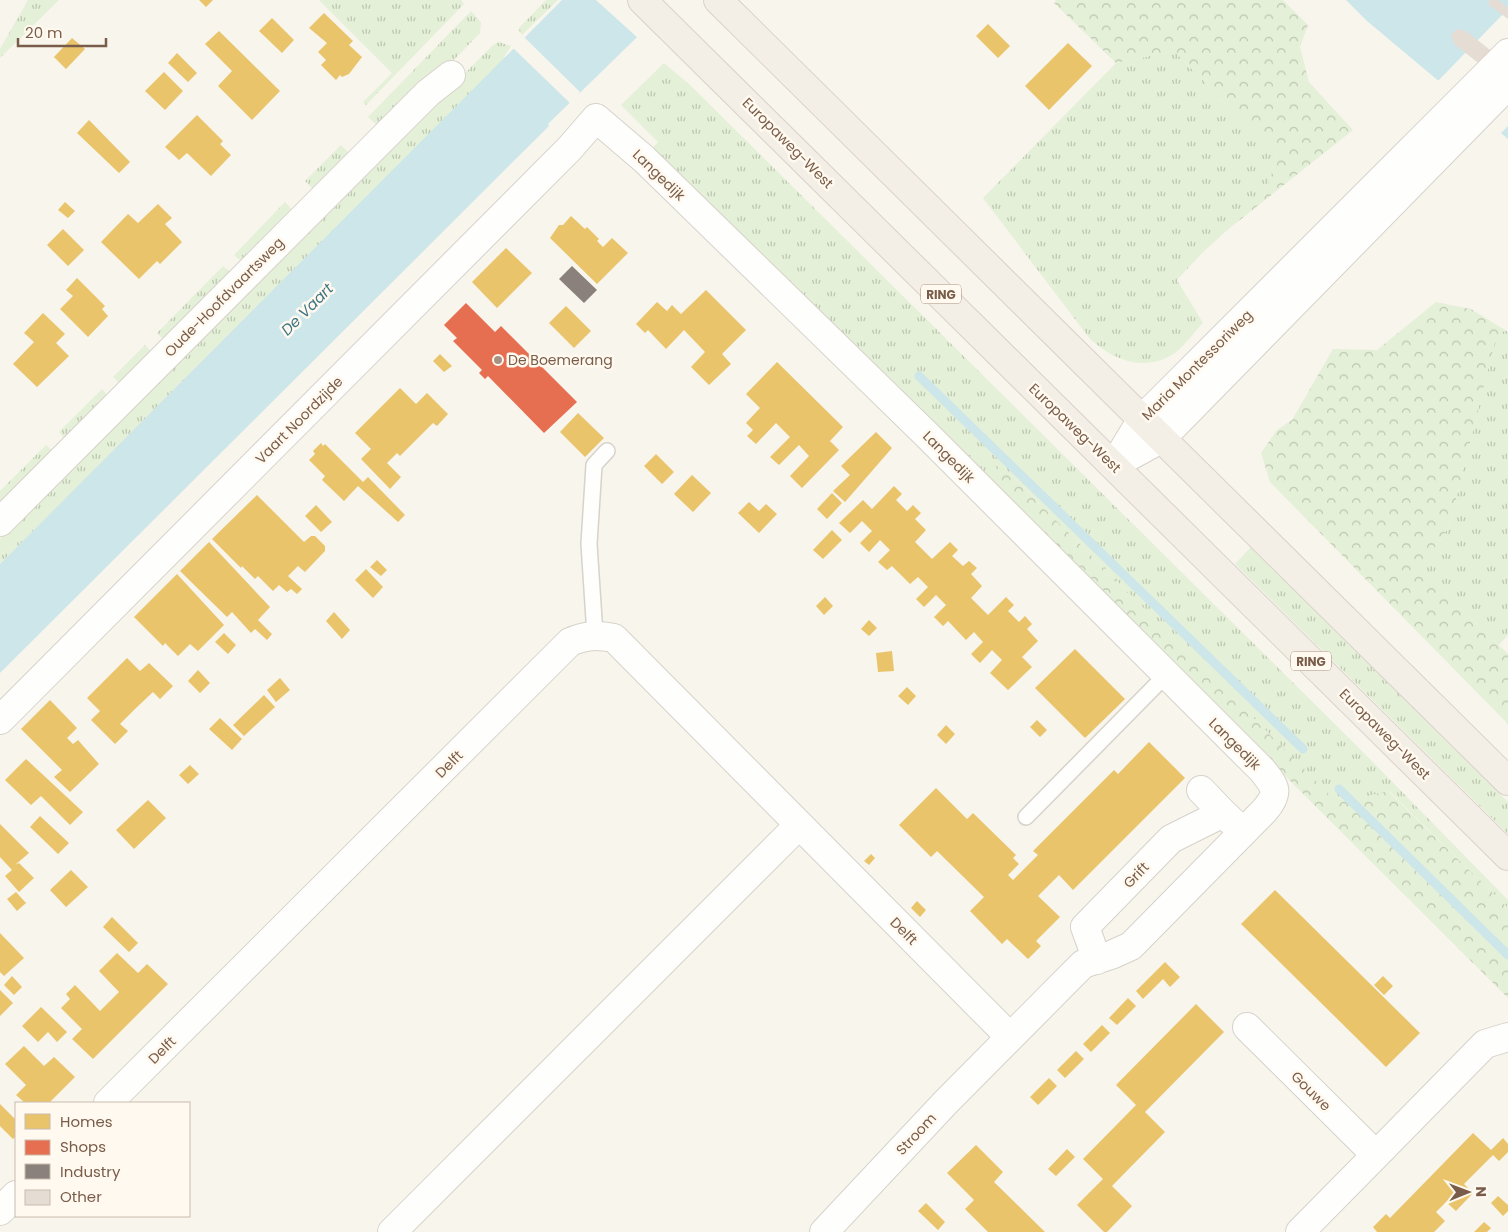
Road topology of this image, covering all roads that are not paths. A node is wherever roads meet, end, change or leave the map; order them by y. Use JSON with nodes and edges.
{"nodes":[{"id":1,"x":642,"y":0,"type":"edge"},
{"id":2,"x":718,"y":0,"type":"edge"},
{"id":3,"x":1508,"y":53,"type":"edge"},
{"id":4,"x":451,"y":75,"type":"dead end"},
{"id":5,"x":1508,"y":85,"type":"edge"},
{"id":6,"x":596,"y":118,"type":"joint"},
{"id":7,"x":1456,"y":122,"type":"junction"},
{"id":8,"x":1142,"y":419,"type":"junction"},
{"id":9,"x":1161,"y":439,"type":"junction"},
{"id":10,"x":607,"y":451,"type":"dead end"},
{"id":11,"x":1114,"y":465,"type":"junction"},
{"id":12,"x":0,"y":522,"type":"edge"},
{"id":13,"x":595,"y":635,"type":"junction"},
{"id":14,"x":1166,"y":675,"type":"junction"},
{"id":15,"x":0,"y":720,"type":"edge"},
{"id":16,"x":1508,"y":781,"type":"edge"},
{"id":17,"x":1201,"y":790,"type":"dead end"},
{"id":18,"x":1223,"y":813,"type":"junction"},
{"id":19,"x":1026,"y":817,"type":"dead end"},
{"id":20,"x":799,"y":826,"type":"junction"},
{"id":21,"x":1243,"y":832,"type":"junction"},
{"id":22,"x":1508,"y":856,"type":"edge"},
{"id":23,"x":1097,"y":960,"type":"junction"},
{"id":24,"x":1247,"y":1027,"type":"dead end"},
{"id":25,"x":1010,"y":1037,"type":"junction"},
{"id":26,"x":1508,"y":1037,"type":"edge"},
{"id":27,"x":109,"y":1102,"type":"edge"},
{"id":28,"x":1376,"y":1155,"type":"junction"},
{"id":29,"x":15,"y":1196,"type":"edge"},
{"id":30,"x":0,"y":1211,"type":"edge"},
{"id":31,"x":834,"y":1229,"type":"edge"},
{"id":32,"x":392,"y":1232,"type":"edge"},
{"id":33,"x":1300,"y":1232,"type":"edge"}],
"edges":[{"from":1,"to":11,"type":"main road","name":"Europaweg-West","number":"RING"},
{"from":2,"to":8,"type":"main road"},
{"from":3,"to":7,"type":"street","name":"Maria Montessoriweg"},
{"from":4,"to":12,"type":"street","name":"Oude-Hoofdvaartsweg"},
{"from":5,"to":7,"type":"street","name":"Maria Montessoriweg"},
{"from":6,"to":14,"type":"street","name":"Langedijk"},
{"from":6,"to":15,"type":"street","name":"Vaart Noordzijde"},
{"from":7,"to":8,"type":"street","name":"Maria Montessoriweg"},
{"from":7,"to":9,"type":"street","name":"Maria Montessoriweg"},
{"from":8,"to":9,"type":"main road"},
{"from":8,"to":11,"type":"street","name":"Maria Montessoriweg"},
{"from":9,"to":11,"type":"street","name":"Maria Montessoriweg"},
{"from":9,"to":16,"type":"main road"},
{"from":10,"to":13,"type":"lane"},
{"from":11,"to":22,"type":"main road","name":"Europaweg-West","number":"RING"},
{"from":13,"to":20,"type":"street","name":"Delft"},
{"from":13,"to":27,"type":"street","name":"Delft"},
{"from":14,"to":19,"type":"lane"},
{"from":14,"to":21,"type":"street","name":"Langedijk"},
{"from":17,"to":18,"type":"street"},
{"from":18,"to":21,"type":"street"},
{"from":18,"to":23,"type":"street","name":"Grift"},
{"from":20,"to":25,"type":"street","name":"Delft"},
{"from":20,"to":32,"type":"street"},
{"from":21,"to":23,"type":"street"},
{"from":23,"to":25,"type":"street"},
{"from":24,"to":28,"type":"street","name":"Gouwe"},
{"from":25,"to":31,"type":"street","name":"Stroom"},
{"from":26,"to":28,"type":"street"},
{"from":28,"to":33,"type":"street"},
{"from":29,"to":30,"type":"street"}]}
